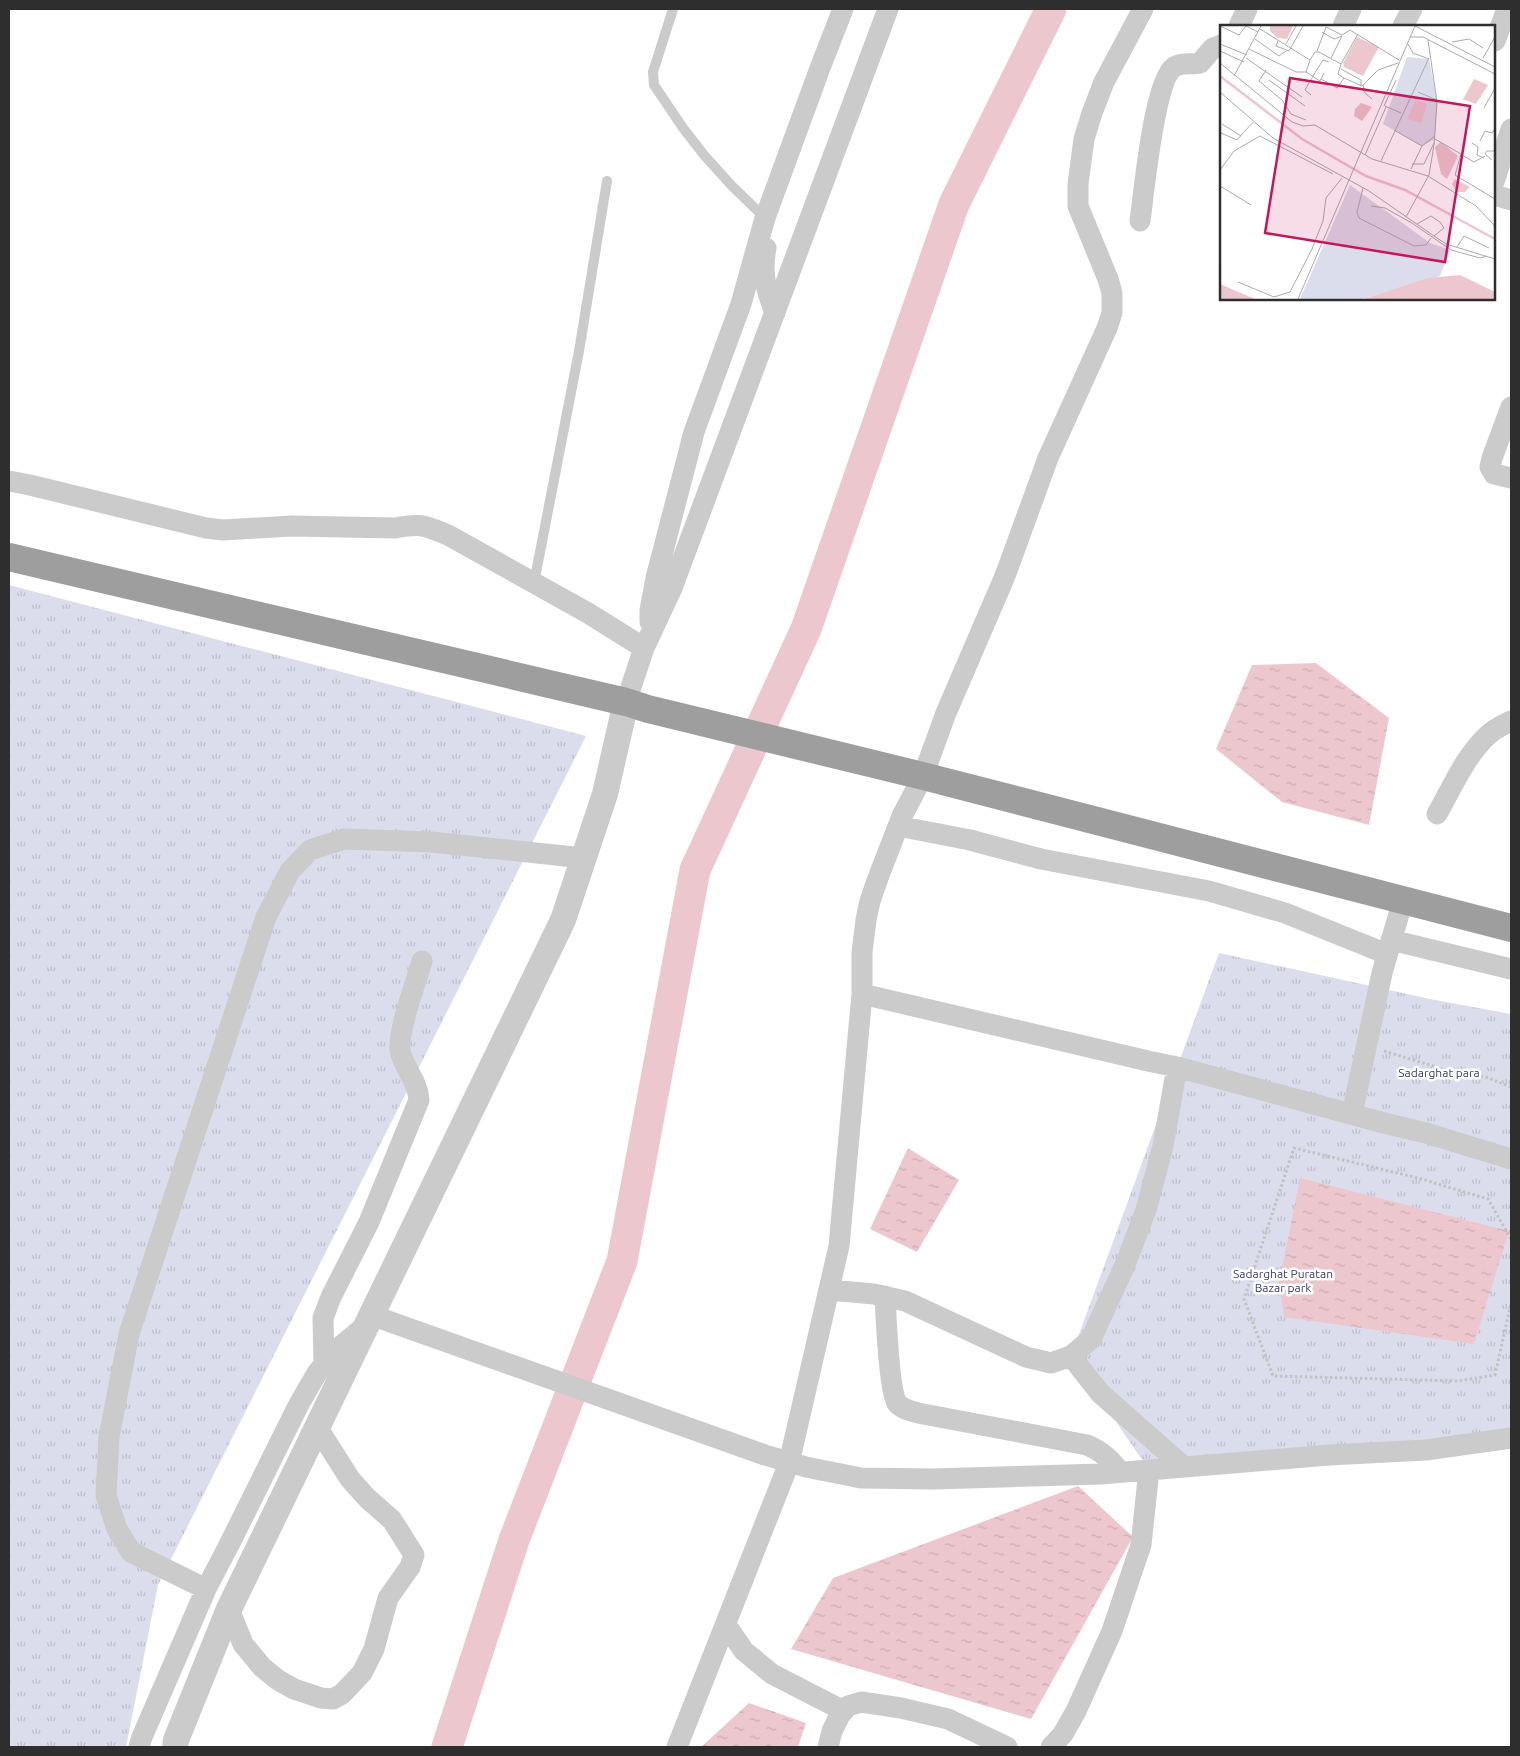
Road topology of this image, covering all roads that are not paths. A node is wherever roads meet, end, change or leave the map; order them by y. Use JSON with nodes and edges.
{"nodes":[{"id":1,"x":674,"y":9,"type":"edge"},
{"id":2,"x":843,"y":9,"type":"edge"},
{"id":3,"x":888,"y":9,"type":"edge"},
{"id":4,"x":1143,"y":9,"type":"edge"},
{"id":5,"x":1247,"y":9,"type":"edge"},
{"id":6,"x":1351,"y":9,"type":"edge"},
{"id":7,"x":1412,"y":9,"type":"edge"},
{"id":8,"x":1507,"y":9,"type":"edge"},
{"id":9,"x":1239,"y":25,"type":"edge"},
{"id":10,"x":1343,"y":25,"type":"edge"},
{"id":11,"x":1404,"y":25,"type":"edge"},
{"id":12,"x":1495,"y":41,"type":"dead end"},
{"id":13,"x":1220,"y":46,"type":"edge"},
{"id":14,"x":1511,"y":129,"type":"edge"},
{"id":15,"x":1495,"y":179,"type":"edge"},
{"id":16,"x":607,"y":182,"type":"dead end"},
{"id":17,"x":1495,"y":195,"type":"edge"},
{"id":18,"x":1511,"y":200,"type":"edge"},
{"id":19,"x":767,"y":212,"type":"junction"},
{"id":20,"x":1140,"y":221,"type":"dead end"},
{"id":21,"x":775,"y":313,"type":"junction"},
{"id":22,"x":1511,"y":406,"type":"edge"},
{"id":23,"x":1511,"y":478,"type":"edge"},
{"id":24,"x":9,"y":481,"type":"edge"},
{"id":25,"x":9,"y":557,"type":"edge"},
{"id":26,"x":534,"y":583,"type":"junction"},
{"id":27,"x":647,"y":642,"type":"junction"},
{"id":28,"x":637,"y":706,"type":"junction"},
{"id":29,"x":1511,"y":721,"type":"edge"},
{"id":30,"x":924,"y":776,"type":"junction"},
{"id":31,"x":1437,"y":814,"type":"dead end"},
{"id":32,"x":898,"y":826,"type":"junction"},
{"id":33,"x":584,"y":858,"type":"junction"},
{"id":34,"x":1403,"y":900,"type":"junction"},
{"id":35,"x":1511,"y":928,"type":"edge"},
{"id":36,"x":1389,"y":947,"type":"junction"},
{"id":37,"x":422,"y":961,"type":"dead end"},
{"id":38,"x":1511,"y":969,"type":"edge"},
{"id":39,"x":862,"y":994,"type":"junction"},
{"id":40,"x":1177,"y":1066,"type":"junction"},
{"id":41,"x":1352,"y":1114,"type":"junction"},
{"id":42,"x":1511,"y":1158,"type":"edge"},
{"id":43,"x":829,"y":1290,"type":"junction"},
{"id":44,"x":885,"y":1296,"type":"junction"},
{"id":45,"x":369,"y":1320,"type":"junction"},
{"id":46,"x":1071,"y":1356,"type":"junction"},
{"id":47,"x":324,"y":1364,"type":"junction"},
{"id":48,"x":317,"y":1427,"type":"junction"},
{"id":49,"x":1511,"y":1438,"type":"edge"},
{"id":50,"x":789,"y":1463,"type":"junction"},
{"id":51,"x":1184,"y":1467,"type":"junction"},
{"id":52,"x":1149,"y":1470,"type":"junction"},
{"id":53,"x":1120,"y":1472,"type":"junction"},
{"id":54,"x":206,"y":1588,"type":"junction"},
{"id":55,"x":229,"y":1609,"type":"junction"},
{"id":56,"x":726,"y":1625,"type":"junction"},
{"id":57,"x":844,"y":1711,"type":"junction"},
{"id":58,"x":140,"y":1747,"type":"edge"},
{"id":59,"x":175,"y":1747,"type":"edge"},
{"id":60,"x":678,"y":1747,"type":"edge"},
{"id":61,"x":828,"y":1747,"type":"edge"},
{"id":62,"x":1007,"y":1747,"type":"edge"},
{"id":63,"x":1051,"y":1747,"type":"edge"}],
"edges":[{"from":1,"to":19,"type":"lane"},
{"from":2,"to":19,"type":"street"},
{"from":3,"to":21,"type":"street"},
{"from":4,"to":30,"type":"street"},
{"from":5,"to":9,"type":"street"},
{"from":6,"to":10,"type":"street"},
{"from":7,"to":11,"type":"street"},
{"from":8,"to":12,"type":"street"},
{"from":13,"to":20,"type":"street"},
{"from":14,"to":15,"type":"street"},
{"from":16,"to":26,"type":"lane"},
{"from":17,"to":18,"type":"street"},
{"from":19,"to":21,"type":"street"},
{"from":19,"to":27,"type":"street"},
{"from":21,"to":27,"type":"street"},
{"from":22,"to":23,"type":"street"},
{"from":24,"to":26,"type":"street"},
{"from":25,"to":28,"type":"highway"},
{"from":26,"to":27,"type":"street"},
{"from":27,"to":28,"type":"street"},
{"from":28,"to":30,"type":"highway"},
{"from":28,"to":33,"type":"street"},
{"from":29,"to":31,"type":"street"},
{"from":30,"to":32,"type":"street"},
{"from":30,"to":34,"type":"highway"},
{"from":32,"to":36,"type":"street"},
{"from":32,"to":39,"type":"street"},
{"from":33,"to":45,"type":"street"},
{"from":33,"to":54,"type":"street"},
{"from":34,"to":35,"type":"highway"},
{"from":34,"to":36,"type":"street"},
{"from":36,"to":38,"type":"street"},
{"from":36,"to":41,"type":"street"},
{"from":37,"to":47,"type":"street"},
{"from":39,"to":40,"type":"street"},
{"from":39,"to":43,"type":"street"},
{"from":40,"to":41,"type":"street"},
{"from":40,"to":46,"type":"street"},
{"from":41,"to":42,"type":"street"},
{"from":43,"to":44,"type":"street"},
{"from":43,"to":50,"type":"street"},
{"from":44,"to":46,"type":"street"},
{"from":44,"to":53,"type":"street"},
{"from":45,"to":47,"type":"street"},
{"from":45,"to":48,"type":"street"},
{"from":45,"to":50,"type":"street"},
{"from":46,"to":51,"type":"street"},
{"from":47,"to":54,"type":"street"},
{"from":48,"to":55,"type":"street"},
{"from":48,"to":55,"type":"street"},
{"from":49,"to":51,"type":"street"},
{"from":50,"to":53,"type":"street"},
{"from":50,"to":56,"type":"street"},
{"from":51,"to":52,"type":"street"},
{"from":52,"to":53,"type":"street"},
{"from":52,"to":63,"type":"street"},
{"from":54,"to":58,"type":"street"},
{"from":55,"to":59,"type":"street"},
{"from":56,"to":57,"type":"street"},
{"from":56,"to":60,"type":"street"},
{"from":57,"to":61,"type":"street"},
{"from":57,"to":62,"type":"street"}]}
